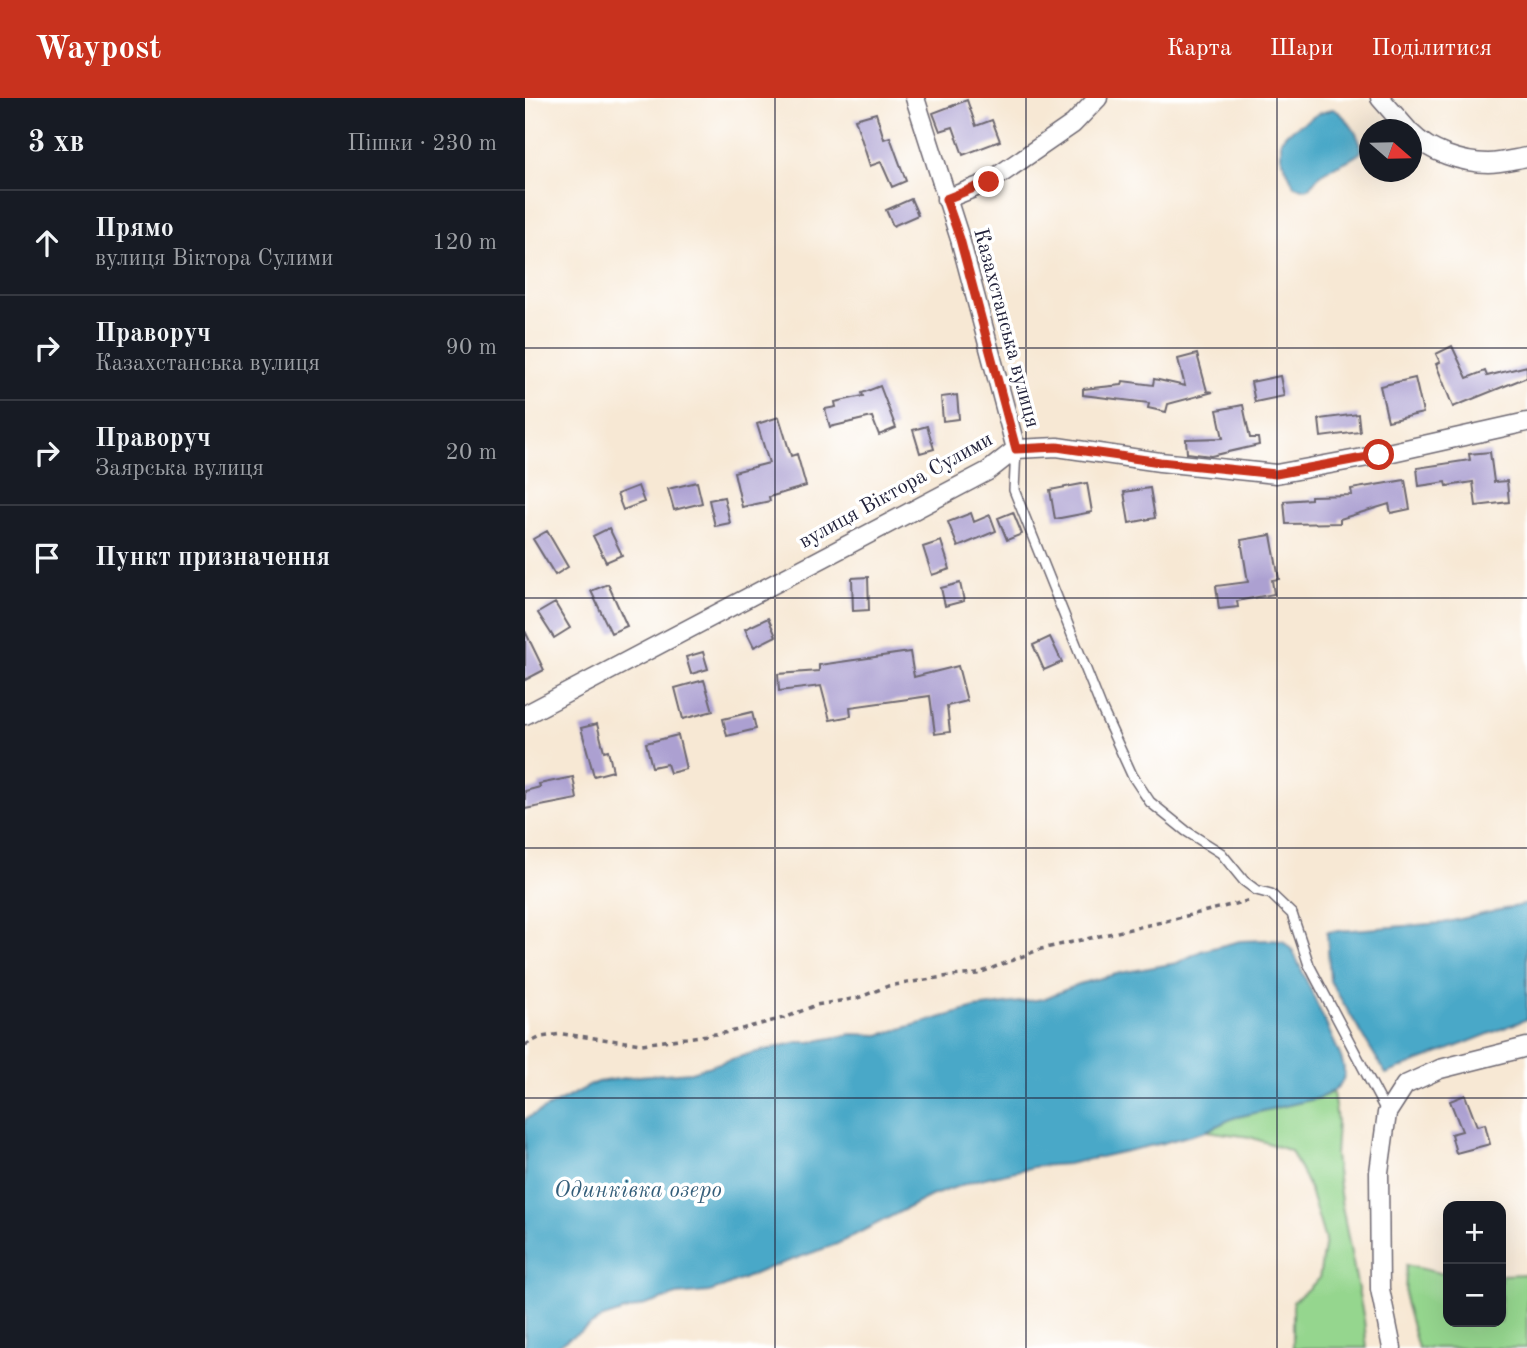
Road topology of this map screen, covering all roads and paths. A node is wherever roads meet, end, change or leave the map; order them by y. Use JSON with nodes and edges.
{"nodes":[{"id":1,"x":915,"y":98,"type":"edge"},
{"id":2,"x":1098,"y":98,"type":"edge"},
{"id":3,"x":1380,"y":98,"type":"edge"},
{"id":4,"x":1399,"y":119,"type":"edge"},
{"id":5,"x":1422,"y":142,"type":"edge"},
{"id":6,"x":1527,"y":157,"type":"edge"},
{"id":7,"x":946,"y":199,"type":"junction"},
{"id":8,"x":1527,"y":422,"type":"edge"},
{"id":9,"x":1016,"y":449,"type":"junction"},
{"id":10,"x":525,"y":715,"type":"edge"},
{"id":11,"x":1271,"y":894,"type":"junction"},
{"id":12,"x":525,"y":1045,"type":"edge"},
{"id":13,"x":1527,"y":1047,"type":"edge"},
{"id":14,"x":1387,"y":1113,"type":"junction"},
{"id":15,"x":1392,"y":1348,"type":"edge"}],
"edges":[{"from":1,"to":7,"type":"street","name":"Казахстанська вулиця"},
{"from":2,"to":7,"type":"street"},
{"from":3,"to":4,"type":"street"},
{"from":5,"to":6,"type":"street"},
{"from":7,"to":9,"type":"street","name":"Казахстанська вулиця"},
{"from":8,"to":9,"type":"street","name":"вулиця Віктора Сулими"},
{"from":9,"to":10,"type":"street","name":"вулиця Віктора Сулими"},
{"from":9,"to":11,"type":"lane"},
{"from":11,"to":12,"type":"path"},
{"from":11,"to":14,"type":"lane"},
{"from":13,"to":14,"type":"street"},
{"from":14,"to":15,"type":"street"}]}
